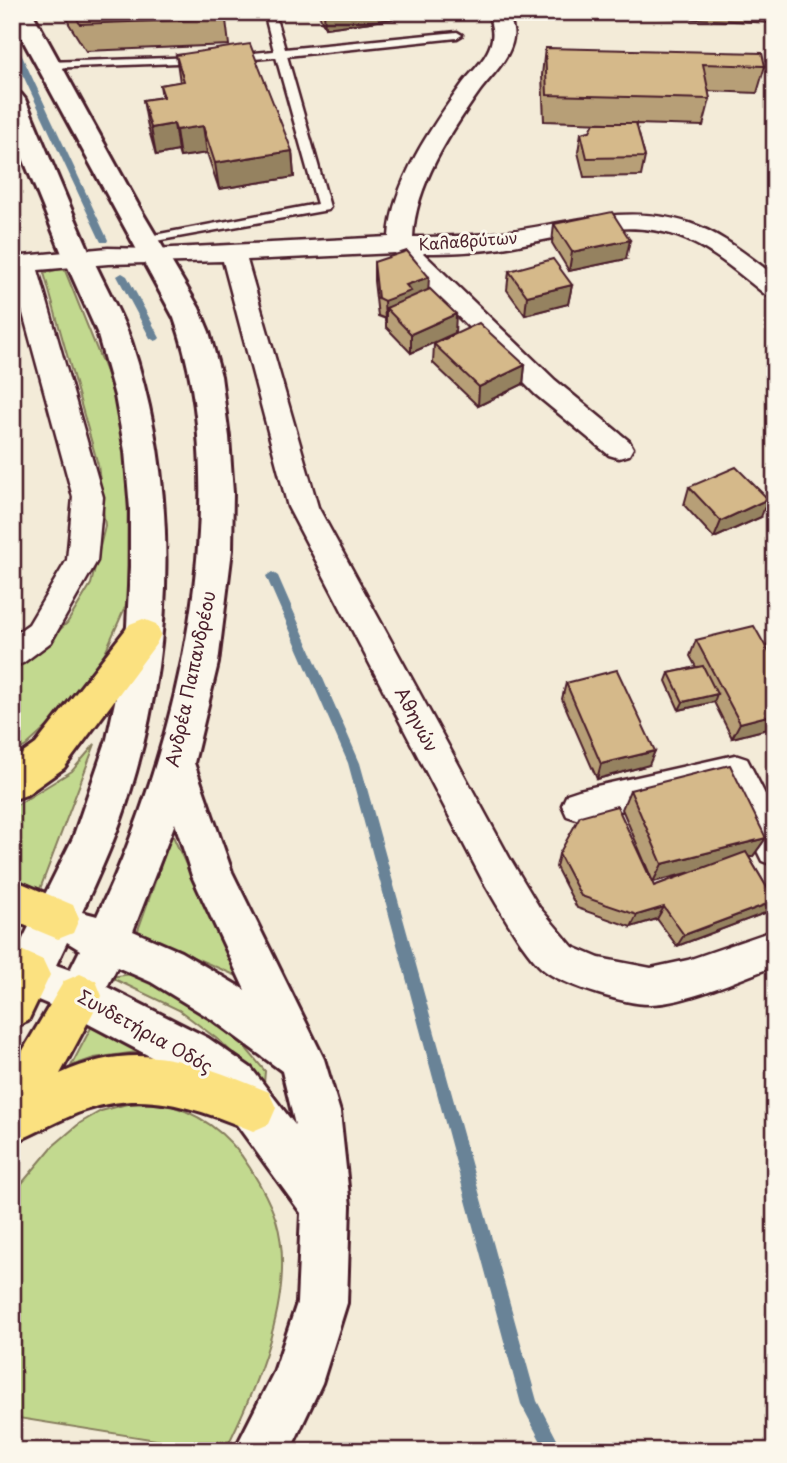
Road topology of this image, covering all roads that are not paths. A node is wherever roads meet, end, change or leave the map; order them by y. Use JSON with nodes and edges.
{"nodes":[{"id":1,"x":20,"y":12,"type":"edge"},
{"id":2,"x":268,"y":12,"type":"edge"},
{"id":3,"x":498,"y":12,"type":"edge"},
{"id":4,"x":457,"y":35,"type":"dead end"},
{"id":5,"x":280,"y":53,"type":"junction"},
{"id":6,"x":48,"y":65,"type":"junction"},
{"id":7,"x":12,"y":99,"type":"edge"},
{"id":8,"x":401,"y":244,"type":"junction"},
{"id":9,"x":149,"y":249,"type":"junction"},
{"id":10,"x":233,"y":253,"type":"junction"},
{"id":11,"x":78,"y":258,"type":"junction"},
{"id":12,"x":18,"y":265,"type":"edge"},
{"id":13,"x":773,"y":284,"type":"edge"},
{"id":14,"x":619,"y":448,"type":"dead end"},
{"id":15,"x":144,"y":634,"type":"junction"},
{"id":16,"x":12,"y":654,"type":"edge"},
{"id":17,"x":175,"y":764,"type":"junction"},
{"id":18,"x":12,"y":783,"type":"edge"},
{"id":19,"x":579,"y":805,"type":"dead end"},
{"id":20,"x":775,"y":850,"type":"edge"},
{"id":21,"x":12,"y":900,"type":"edge"},
{"id":22,"x":58,"y":919,"type":"junction"},
{"id":23,"x":106,"y":941,"type":"junction"},
{"id":24,"x":775,"y":948,"type":"edge"},
{"id":25,"x":18,"y":983,"type":"edge"},
{"id":26,"x":80,"y":996,"type":"junction"},
{"id":27,"x":301,"y":1059,"type":"junction"},
{"id":28,"x":253,"y":1108,"type":"junction"},
{"id":29,"x":12,"y":1114,"type":"edge"},
{"id":30,"x":12,"y":1120,"type":"edge"},
{"id":31,"x":326,"y":1206,"type":"junction"},
{"id":32,"x":261,"y":1451,"type":"edge"}],
"edges":[{"from":1,"to":6,"type":"main road","name":"Ανδρέα Παπανδρέου"},
{"from":2,"to":5,"type":"lane"},
{"from":3,"to":8,"type":"street","name":"Καλαβρύτων"},
{"from":4,"to":5,"type":"lane"},
{"from":5,"to":6,"type":"lane"},
{"from":5,"to":9,"type":"lane"},
{"from":6,"to":9,"type":"main road","name":"Ανδρέα Παπανδρέου"},
{"from":7,"to":11,"type":"main road"},
{"from":8,"to":10,"type":"street"},
{"from":8,"to":13,"type":"street","name":"Καλαβρύτων"},
{"from":8,"to":14,"type":"street"},
{"from":9,"to":10,"type":"street"},
{"from":9,"to":11,"type":"street"},
{"from":9,"to":17,"type":"main road","name":"Ανδρέα Παπανδρέου"},
{"from":10,"to":24,"type":"street","name":"Αθηνών"},
{"from":11,"to":12,"type":"street"},
{"from":11,"to":15,"type":"main road"},
{"from":12,"to":16,"type":"street"},
{"from":15,"to":18,"type":"highway"},
{"from":15,"to":22,"type":"main road"},
{"from":17,"to":23,"type":"main road","name":"Ανδρέα Παπανδρέου"},
{"from":17,"to":27,"type":"main road"},
{"from":19,"to":20,"type":"street"},
{"from":21,"to":22,"type":"highway"},
{"from":22,"to":23,"type":"main road"},
{"from":22,"to":25,"type":"main road"},
{"from":23,"to":26,"type":"main road","name":"Ανδρέα Παπανδρέου"},
{"from":23,"to":27,"type":"main road"},
{"from":25,"to":26,"type":"main road","name":"Συνδετήρια Οδός"},
{"from":26,"to":28,"type":"main road","name":"Συνδετήρια Οδός"},
{"from":26,"to":29,"type":"highway"},
{"from":27,"to":31,"type":"main road"},
{"from":28,"to":30,"type":"highway"},
{"from":28,"to":31,"type":"main road","name":"Συνδετήρια Οδός"},
{"from":31,"to":32,"type":"main road"}]}
